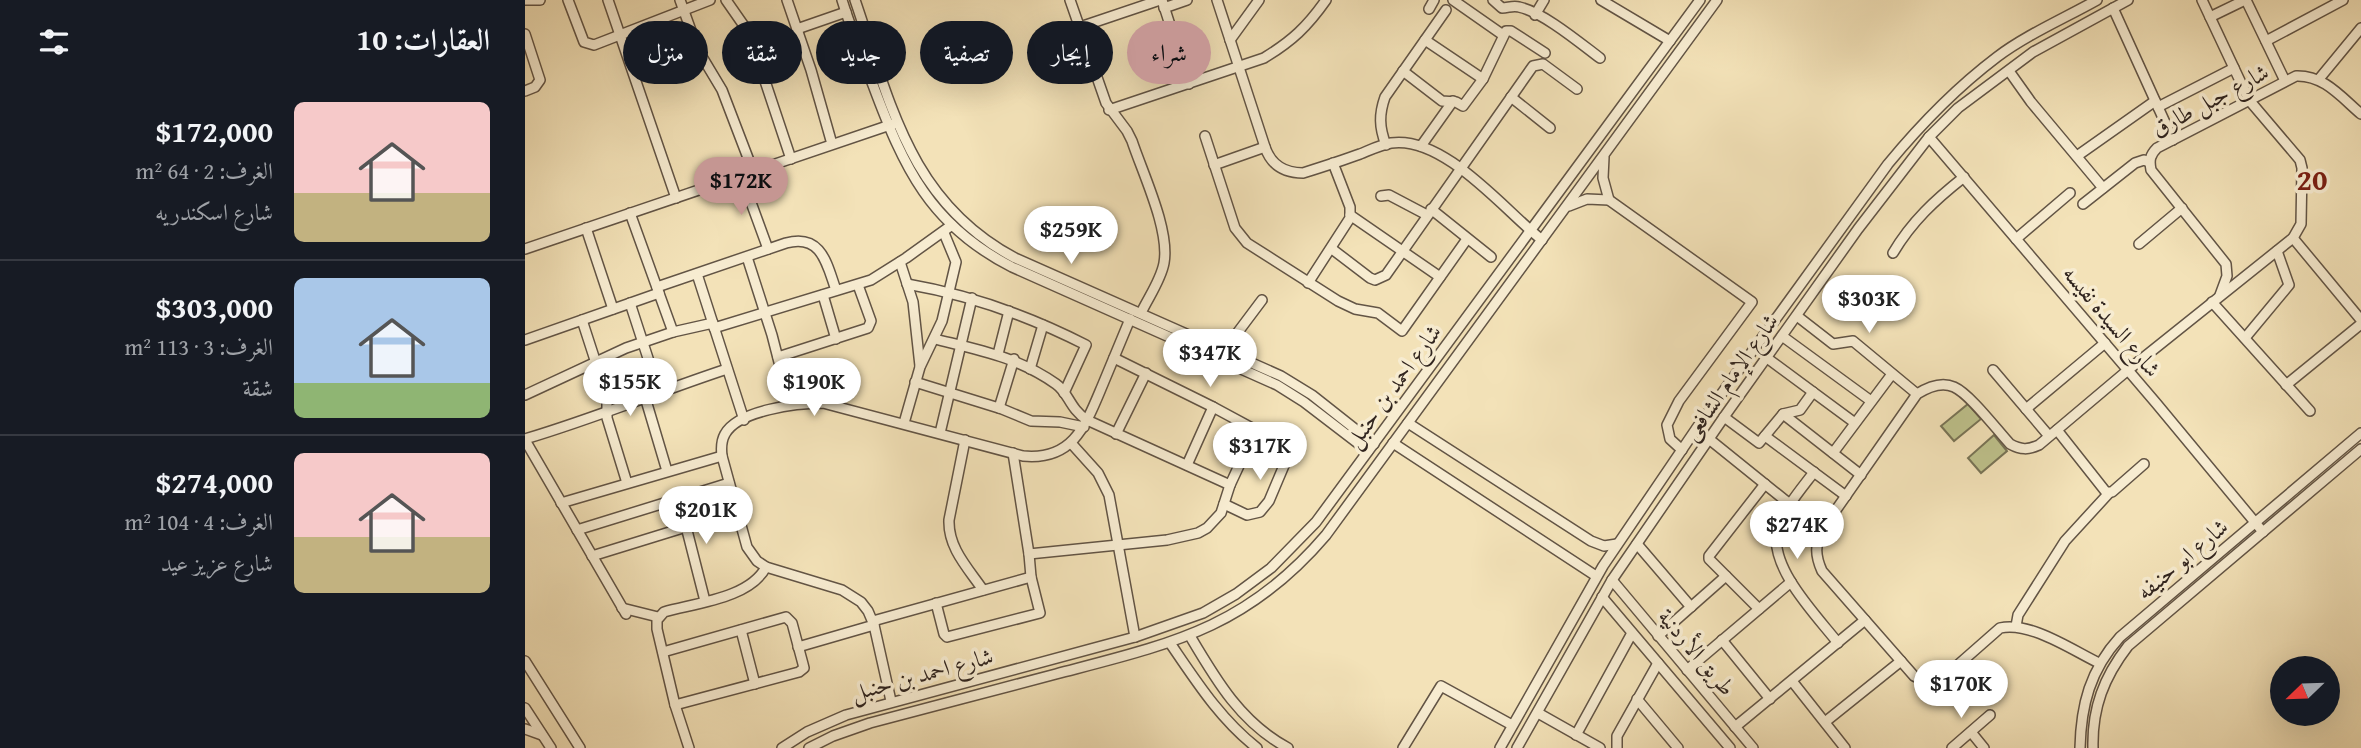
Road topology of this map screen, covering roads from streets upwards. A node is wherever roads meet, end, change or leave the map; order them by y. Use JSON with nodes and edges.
{"nodes":[{"id":1,"x":525,"y":0,"type":"edge"},
{"id":2,"x":540,"y":0,"type":"edge"},
{"id":3,"x":568,"y":0,"type":"edge"},
{"id":4,"x":608,"y":0,"type":"edge"},
{"id":5,"x":680,"y":0,"type":"edge"},
{"id":6,"x":711,"y":0,"type":"edge"},
{"id":7,"x":726,"y":0,"type":"edge"},
{"id":8,"x":787,"y":0,"type":"edge"},
{"id":9,"x":842,"y":0,"type":"edge"},
{"id":10,"x":1070,"y":0,"type":"edge"},
{"id":11,"x":1187,"y":0,"type":"edge"},
{"id":12,"x":1217,"y":0,"type":"edge"},
{"id":13,"x":1259,"y":0,"type":"edge"},
{"id":14,"x":1326,"y":0,"type":"edge"},
{"id":15,"x":1453,"y":0,"type":"edge"},
{"id":16,"x":1493,"y":0,"type":"edge"},
{"id":17,"x":1544,"y":0,"type":"edge"},
{"id":18,"x":1601,"y":0,"type":"edge"},
{"id":19,"x":1700,"y":0,"type":"edge"},
{"id":20,"x":1717,"y":0,"type":"edge"},
{"id":21,"x":2097,"y":0,"type":"edge"},
{"id":22,"x":2202,"y":0,"type":"edge"},
{"id":23,"x":2245,"y":0,"type":"edge"},
{"id":24,"x":2343,"y":0,"type":"edge"},
{"id":25,"x":857,"y":1,"type":"edge"},
{"id":26,"x":2124,"y":1,"type":"edge"},
{"id":27,"x":1162,"y":3,"type":"edge"},
{"id":28,"x":2113,"y":8,"type":"junction"},
{"id":29,"x":684,"y":10,"type":"junction"},
{"id":30,"x":1446,"y":10,"type":"dead end"},
{"id":31,"x":846,"y":12,"type":"junction"},
{"id":32,"x":1535,"y":15,"type":"junction"},
{"id":33,"x":2210,"y":18,"type":"junction"},
{"id":34,"x":794,"y":21,"type":"edge"},
{"id":35,"x":1078,"y":21,"type":"edge"},
{"id":36,"x":1100,"y":21,"type":"edge"},
{"id":37,"x":1168,"y":21,"type":"edge"},
{"id":38,"x":802,"y":27,"type":"edge"},
{"id":39,"x":2361,"y":28,"type":"edge"},
{"id":40,"x":525,"y":33,"type":"edge"},
{"id":41,"x":620,"y":35,"type":"junction"},
{"id":42,"x":1503,"y":35,"type":"junction"},
{"id":43,"x":1230,"y":40,"type":"junction"},
{"id":44,"x":1425,"y":40,"type":"junction"},
{"id":45,"x":1670,"y":41,"type":"junction"},
{"id":46,"x":2266,"y":41,"type":"junction"},
{"id":47,"x":802,"y":45,"type":"edge"},
{"id":48,"x":1545,"y":53,"type":"dead end"},
{"id":49,"x":1600,"y":58,"type":"dead end"},
{"id":50,"x":1238,"y":67,"type":"junction"},
{"id":51,"x":2234,"y":68,"type":"junction"},
{"id":52,"x":1403,"y":71,"type":"junction"},
{"id":53,"x":2009,"y":71,"type":"junction"},
{"id":54,"x":1211,"y":76,"type":"edge"},
{"id":55,"x":1483,"y":79,"type":"junction"},
{"id":56,"x":2319,"y":79,"type":"junction"},
{"id":57,"x":2285,"y":81,"type":"junction"},
{"id":58,"x":1100,"y":84,"type":"edge"},
{"id":59,"x":1186,"y":84,"type":"edge"},
{"id":60,"x":1577,"y":89,"type":"dead end"},
{"id":61,"x":525,"y":91,"type":"edge"},
{"id":62,"x":1511,"y":97,"type":"junction"},
{"id":63,"x":2249,"y":100,"type":"junction"},
{"id":64,"x":1453,"y":101,"type":"junction"},
{"id":65,"x":2156,"y":104,"type":"junction"},
{"id":66,"x":1109,"y":110,"type":"junction"},
{"id":67,"x":2361,"y":114,"type":"edge"},
{"id":68,"x":893,"y":124,"type":"junction"},
{"id":69,"x":1550,"y":128,"type":"dead end"},
{"id":70,"x":1205,"y":136,"type":"dead end"},
{"id":71,"x":1929,"y":137,"type":"junction"},
{"id":72,"x":2173,"y":140,"type":"junction"},
{"id":73,"x":832,"y":144,"type":"junction"},
{"id":74,"x":1386,"y":145,"type":"junction"},
{"id":75,"x":1421,"y":146,"type":"junction"},
{"id":76,"x":1265,"y":147,"type":"junction"},
{"id":77,"x":1604,"y":155,"type":"junction"},
{"id":78,"x":2077,"y":156,"type":"junction"},
{"id":79,"x":791,"y":159,"type":"junction"},
{"id":80,"x":2149,"y":162,"type":"junction"},
{"id":81,"x":1333,"y":163,"type":"junction"},
{"id":82,"x":1214,"y":165,"type":"junction"},
{"id":83,"x":1460,"y":169,"type":"junction"},
{"id":84,"x":753,"y":172,"type":"junction"},
{"id":85,"x":741,"y":175,"type":"junction"},
{"id":86,"x":1963,"y":177,"type":"junction"},
{"id":87,"x":2103,"y":188,"type":"junction"},
{"id":88,"x":2070,"y":193,"type":"dead end"},
{"id":89,"x":1381,"y":196,"type":"dead end"},
{"id":90,"x":676,"y":198,"type":"junction"},
{"id":91,"x":1609,"y":200,"type":"junction"},
{"id":92,"x":2083,"y":204,"type":"dead end"},
{"id":93,"x":1567,"y":206,"type":"junction"},
{"id":94,"x":2182,"y":208,"type":"junction"},
{"id":95,"x":1429,"y":212,"type":"junction"},
{"id":96,"x":631,"y":213,"type":"junction"},
{"id":97,"x":1350,"y":215,"type":"junction"},
{"id":98,"x":952,"y":225,"type":"junction"},
{"id":99,"x":586,"y":228,"type":"junction"},
{"id":100,"x":1530,"y":231,"type":"junction"},
{"id":101,"x":944,"y":233,"type":"junction"},
{"id":102,"x":2293,"y":238,"type":"junction"},
{"id":103,"x":1467,"y":239,"type":"junction"},
{"id":104,"x":2016,"y":239,"type":"junction"},
{"id":105,"x":1542,"y":240,"type":"junction"},
{"id":106,"x":2139,"y":244,"type":"dead end"},
{"id":107,"x":1332,"y":248,"type":"junction"},
{"id":108,"x":525,"y":249,"type":"edge"},
{"id":109,"x":768,"y":249,"type":"junction"},
{"id":110,"x":1402,"y":250,"type":"junction"},
{"id":111,"x":2277,"y":251,"type":"junction"},
{"id":112,"x":1893,"y":253,"type":"dead end"},
{"id":113,"x":747,"y":257,"type":"junction"},
{"id":114,"x":1492,"y":257,"type":"dead end"},
{"id":115,"x":900,"y":262,"type":"junction"},
{"id":116,"x":1013,"y":263,"type":"junction"},
{"id":117,"x":697,"y":274,"type":"junction"},
{"id":118,"x":1440,"y":277,"type":"junction"},
{"id":119,"x":1308,"y":283,"type":"junction"},
{"id":120,"x":908,"y":284,"type":"junction"},
{"id":121,"x":858,"y":285,"type":"junction"},
{"id":122,"x":658,"y":290,"type":"junction"},
{"id":123,"x":836,"y":290,"type":"junction"},
{"id":124,"x":949,"y":291,"type":"junction"},
{"id":125,"x":823,"y":295,"type":"junction"},
{"id":126,"x":972,"y":298,"type":"junction"},
{"id":127,"x":2216,"y":299,"type":"junction"},
{"id":128,"x":1262,"y":300,"type":"dead end"},
{"id":129,"x":630,"y":303,"type":"junction"},
{"id":130,"x":613,"y":309,"type":"junction"},
{"id":131,"x":1009,"y":310,"type":"junction"},
{"id":132,"x":765,"y":313,"type":"junction"},
{"id":133,"x":1141,"y":313,"type":"junction"},
{"id":134,"x":1797,"y":316,"type":"junction"},
{"id":135,"x":1130,"y":319,"type":"junction"},
{"id":136,"x":582,"y":320,"type":"junction"},
{"id":137,"x":2361,"y":322,"type":"edge"},
{"id":138,"x":714,"y":325,"type":"junction"},
{"id":139,"x":1043,"y":325,"type":"junction"},
{"id":140,"x":673,"y":332,"type":"junction"},
{"id":141,"x":1782,"y":336,"type":"junction"},
{"id":142,"x":2245,"y":338,"type":"junction"},
{"id":143,"x":837,"y":339,"type":"junction"},
{"id":144,"x":935,"y":339,"type":"junction"},
{"id":145,"x":1763,"y":339,"type":"junction"},
{"id":146,"x":525,"y":340,"type":"edge"},
{"id":147,"x":643,"y":342,"type":"junction"},
{"id":148,"x":2105,"y":343,"type":"junction"},
{"id":149,"x":961,"y":345,"type":"junction"},
{"id":150,"x":1774,"y":347,"type":"junction"},
{"id":151,"x":1228,"y":352,"type":"junction"},
{"id":152,"x":998,"y":354,"type":"junction"},
{"id":153,"x":778,"y":357,"type":"junction"},
{"id":154,"x":1114,"y":358,"type":"junction"},
{"id":155,"x":1767,"y":358,"type":"junction"},
{"id":156,"x":1014,"y":359,"type":"junction"},
{"id":157,"x":595,"y":362,"type":"junction"},
{"id":158,"x":920,"y":368,"type":"junction"},
{"id":159,"x":727,"y":369,"type":"junction"},
{"id":160,"x":1030,"y":369,"type":"junction"},
{"id":161,"x":1271,"y":370,"type":"junction"},
{"id":162,"x":1993,"y":370,"type":"dead end"},
{"id":163,"x":2127,"y":370,"type":"junction"},
{"id":164,"x":1146,"y":373,"type":"junction"},
{"id":165,"x":1892,"y":374,"type":"junction"},
{"id":166,"x":1267,"y":381,"type":"junction"},
{"id":167,"x":915,"y":382,"type":"junction"},
{"id":168,"x":2286,"y":385,"type":"junction"},
{"id":169,"x":660,"y":391,"type":"junction"},
{"id":170,"x":1813,"y":392,"type":"junction"},
{"id":171,"x":949,"y":393,"type":"junction"},
{"id":172,"x":1064,"y":393,"type":"junction"},
{"id":173,"x":1917,"y":394,"type":"junction"},
{"id":174,"x":525,"y":395,"type":"edge"},
{"id":175,"x":645,"y":397,"type":"junction"},
{"id":176,"x":1871,"y":401,"type":"junction"},
{"id":177,"x":790,"y":405,"type":"junction"},
{"id":178,"x":1213,"y":407,"type":"junction"},
{"id":179,"x":999,"y":408,"type":"junction"},
{"id":180,"x":2026,"y":409,"type":"junction"},
{"id":181,"x":606,"y":410,"type":"junction"},
{"id":182,"x":2310,"y":411,"type":"dead end"},
{"id":183,"x":1783,"y":414,"type":"junction"},
{"id":184,"x":1724,"y":417,"type":"junction"},
{"id":185,"x":744,"y":420,"type":"junction"},
{"id":186,"x":904,"y":423,"type":"junction"},
{"id":187,"x":1408,"y":423,"type":"junction"},
{"id":188,"x":1855,"y":423,"type":"junction"},
{"id":189,"x":1085,"y":424,"type":"junction"},
{"id":190,"x":1256,"y":429,"type":"junction"},
{"id":191,"x":940,"y":433,"type":"junction"},
{"id":192,"x":2053,"y":433,"type":"junction"},
{"id":193,"x":2361,"y":433,"type":"edge"},
{"id":194,"x":1117,"y":434,"type":"junction"},
{"id":195,"x":1765,"y":436,"type":"junction"},
{"id":196,"x":1709,"y":439,"type":"junction"},
{"id":197,"x":525,"y":440,"type":"edge"},
{"id":198,"x":965,"y":440,"type":"junction"},
{"id":199,"x":1071,"y":443,"type":"junction"},
{"id":200,"x":1393,"y":443,"type":"junction"},
{"id":201,"x":1371,"y":447,"type":"junction"},
{"id":202,"x":2361,"y":449,"type":"edge"},
{"id":203,"x":1682,"y":450,"type":"junction"},
{"id":204,"x":1013,"y":453,"type":"junction"},
{"id":205,"x":1833,"y":453,"type":"junction"},
{"id":206,"x":722,"y":456,"type":"junction"},
{"id":207,"x":2144,"y":464,"type":"dead end"},
{"id":208,"x":1187,"y":466,"type":"junction"},
{"id":209,"x":667,"y":471,"type":"junction"},
{"id":210,"x":1814,"y":472,"type":"junction"},
{"id":211,"x":1861,"y":475,"type":"junction"},
{"id":212,"x":627,"y":483,"type":"junction"},
{"id":213,"x":729,"y":483,"type":"junction"},
{"id":214,"x":1765,"y":484,"type":"junction"},
{"id":215,"x":1230,"y":485,"type":"junction"},
{"id":216,"x":2109,"y":493,"type":"junction"},
{"id":217,"x":1846,"y":496,"type":"junction"},
{"id":218,"x":679,"y":499,"type":"junction"},
{"id":219,"x":561,"y":503,"type":"junction"},
{"id":220,"x":1224,"y":504,"type":"junction"},
{"id":221,"x":1790,"y":504,"type":"junction"},
{"id":222,"x":2255,"y":523,"type":"junction"},
{"id":223,"x":686,"y":527,"type":"junction"},
{"id":224,"x":577,"y":530,"type":"junction"},
{"id":225,"x":1822,"y":530,"type":"junction"},
{"id":226,"x":2263,"y":532,"type":"junction"},
{"id":227,"x":1118,"y":544,"type":"junction"},
{"id":228,"x":1617,"y":544,"type":"junction"},
{"id":229,"x":1637,"y":544,"type":"junction"},
{"id":230,"x":1029,"y":554,"type":"junction"},
{"id":231,"x":1286,"y":555,"type":"junction"},
{"id":232,"x":592,"y":556,"type":"junction"},
{"id":233,"x":766,"y":567,"type":"junction"},
{"id":234,"x":1296,"y":567,"type":"junction"},
{"id":235,"x":1596,"y":576,"type":"junction"},
{"id":236,"x":1726,"y":576,"type":"junction"},
{"id":237,"x":1031,"y":577,"type":"junction"},
{"id":238,"x":1612,"y":580,"type":"junction"},
{"id":239,"x":1791,"y":582,"type":"junction"},
{"id":240,"x":983,"y":590,"type":"junction"},
{"id":241,"x":1602,"y":597,"type":"junction"},
{"id":242,"x":705,"y":601,"type":"junction"},
{"id":243,"x":936,"y":603,"type":"junction"},
{"id":244,"x":1691,"y":607,"type":"junction"},
{"id":245,"x":1759,"y":610,"type":"junction"},
{"id":246,"x":659,"y":617,"type":"junction"},
{"id":247,"x":1865,"y":620,"type":"junction"},
{"id":248,"x":873,"y":623,"type":"junction"},
{"id":249,"x":2016,"y":626,"type":"junction"},
{"id":250,"x":741,"y":630,"type":"junction"},
{"id":251,"x":1632,"y":633,"type":"junction"},
{"id":252,"x":1190,"y":636,"type":"junction"},
{"id":253,"x":1658,"y":636,"type":"junction"},
{"id":254,"x":1135,"y":637,"type":"junction"},
{"id":255,"x":1722,"y":640,"type":"junction"},
{"id":256,"x":1170,"y":643,"type":"junction"},
{"id":257,"x":1838,"y":643,"type":"junction"},
{"id":258,"x":798,"y":647,"type":"junction"},
{"id":259,"x":663,"y":652,"type":"junction"},
{"id":260,"x":525,"y":661,"type":"edge"},
{"id":261,"x":1043,"y":662,"type":"junction"},
{"id":262,"x":1901,"y":662,"type":"junction"},
{"id":263,"x":1658,"y":663,"type":"junction"},
{"id":264,"x":2099,"y":663,"type":"junction"},
{"id":265,"x":1687,"y":670,"type":"junction"},
{"id":266,"x":1047,"y":676,"type":"junction"},
{"id":267,"x":1792,"y":681,"type":"junction"},
{"id":268,"x":755,"y":684,"type":"junction"},
{"id":269,"x":1637,"y":699,"type":"junction"},
{"id":270,"x":1769,"y":699,"type":"junction"},
{"id":271,"x":891,"y":701,"type":"junction"},
{"id":272,"x":675,"y":705,"type":"junction"},
{"id":273,"x":525,"y":708,"type":"edge"},
{"id":274,"x":1538,"y":713,"type":"junction"},
{"id":275,"x":1990,"y":715,"type":"dead end"},
{"id":276,"x":1825,"y":722,"type":"junction"},
{"id":277,"x":1513,"y":725,"type":"junction"},
{"id":278,"x":1735,"y":727,"type":"junction"},
{"id":279,"x":525,"y":729,"type":"edge"},
{"id":280,"x":1971,"y":732,"type":"junction"},
{"id":281,"x":542,"y":735,"type":"junction"},
{"id":282,"x":1576,"y":735,"type":"junction"},
{"id":283,"x":551,"y":748,"type":"edge"},
{"id":284,"x":580,"y":748,"type":"edge"},
{"id":285,"x":689,"y":748,"type":"edge"},
{"id":286,"x":782,"y":748,"type":"edge"},
{"id":287,"x":809,"y":748,"type":"edge"},
{"id":288,"x":1257,"y":748,"type":"edge"},
{"id":289,"x":1288,"y":748,"type":"edge"},
{"id":290,"x":1402,"y":748,"type":"edge"},
{"id":291,"x":1500,"y":748,"type":"edge"},
{"id":292,"x":1517,"y":748,"type":"edge"},
{"id":293,"x":1600,"y":748,"type":"edge"},
{"id":294,"x":1616,"y":748,"type":"edge"},
{"id":295,"x":1678,"y":748,"type":"edge"},
{"id":296,"x":1730,"y":748,"type":"edge"},
{"id":297,"x":1753,"y":748,"type":"edge"},
{"id":298,"x":1845,"y":748,"type":"edge"},
{"id":299,"x":1952,"y":748,"type":"edge"},
{"id":300,"x":1984,"y":748,"type":"edge"},
{"id":301,"x":2080,"y":748,"type":"edge"},
{"id":302,"x":2093,"y":748,"type":"edge"}],
"edges":[{"from":1,"to":2,"type":"street"},
{"from":3,"to":41,"type":"street"},
{"from":4,"to":41,"type":"street"},
{"from":5,"to":29,"type":"street"},
{"from":6,"to":29,"type":"street"},
{"from":7,"to":79,"type":"street"},
{"from":8,"to":34,"type":"street"},
{"from":9,"to":31,"type":"street"},
{"from":10,"to":35,"type":"street"},
{"from":11,"to":27,"type":"street"},
{"from":12,"to":43,"type":"street"},
{"from":13,"to":43,"type":"street"},
{"from":14,"to":50,"type":"street"},
{"from":15,"to":42,"type":"street"},
{"from":16,"to":32,"type":"street"},
{"from":17,"to":32,"type":"street"},
{"from":18,"to":45,"type":"street"},
{"from":19,"to":45,"type":"street","name":"شارع احمد بن حنبل"},
{"from":20,"to":77,"type":"street","name":"شارع احمد بن حنبل"},
{"from":21,"to":145,"type":"street","name":"شارع الإمام الشافعى"},
{"from":22,"to":33,"type":"street"},
{"from":23,"to":33,"type":"street"},
{"from":23,"to":46,"type":"street"},
{"from":24,"to":46,"type":"street"},
{"from":25,"to":68,"type":"street"},
{"from":26,"to":28,"type":"street","name":"شارع الإمام الشافعى"},
{"from":27,"to":36,"type":"street"},
{"from":27,"to":37,"type":"street"},
{"from":28,"to":53,"type":"street","name":"شارع الإمام الشافعى"},
{"from":28,"to":65,"type":"street"},
{"from":29,"to":41,"type":"street"},
{"from":29,"to":84,"type":"street"},
{"from":30,"to":44,"type":"street"},
{"from":31,"to":38,"type":"street"},
{"from":31,"to":68,"type":"street"},
{"from":32,"to":49,"type":"street"},
{"from":33,"to":51,"type":"street"},
{"from":39,"to":56,"type":"street"},
{"from":40,"to":61,"type":"street"},
{"from":41,"to":90,"type":"street"},
{"from":42,"to":48,"type":"street"},
{"from":42,"to":55,"type":"street"},
{"from":43,"to":50,"type":"street"},
{"from":44,"to":52,"type":"street"},
{"from":44,"to":55,"type":"street"},
{"from":45,"to":100,"type":"street","name":"شارع احمد بن حنبل"},
{"from":46,"to":57,"type":"street"},
{"from":47,"to":73,"type":"street"},
{"from":50,"to":54,"type":"street"},
{"from":50,"to":76,"type":"street"},
{"from":51,"to":63,"type":"street"},
{"from":51,"to":65,"type":"street"},
{"from":52,"to":64,"type":"street"},
{"from":52,"to":74,"type":"street"},
{"from":53,"to":71,"type":"street","name":"شارع الإمام الشافعى"},
{"from":53,"to":78,"type":"street"},
{"from":55,"to":64,"type":"street"},
{"from":56,"to":57,"type":"street","name":"شارع جبل طارق"},
{"from":56,"to":67,"type":"street"},
{"from":57,"to":63,"type":"street","name":"شارع جبل طارق"},
{"from":58,"to":66,"type":"street"},
{"from":59,"to":66,"type":"street"},
{"from":60,"to":62,"type":"street"},
{"from":62,"to":69,"type":"street"},
{"from":62,"to":83,"type":"street"},
{"from":63,"to":72,"type":"street","name":"شارع جبل طارق"},
{"from":63,"to":102,"type":"street"},
{"from":64,"to":75,"type":"street"},
{"from":65,"to":72,"type":"street"},
{"from":65,"to":78,"type":"street"},
{"from":66,"to":133,"type":"street"},
{"from":68,"to":73,"type":"street"},
{"from":68,"to":98,"type":"street"},
{"from":68,"to":116,"type":"street"},
{"from":70,"to":82,"type":"street"},
{"from":71,"to":86,"type":"street","name":"شارع السيدة نفيسه"},
{"from":71,"to":134,"type":"street","name":"شارع الإمام الشافعى"},
{"from":72,"to":80,"type":"street","name":"شارع جبل طارق"},
{"from":73,"to":79,"type":"street"},
{"from":74,"to":75,"type":"street"},
{"from":74,"to":81,"type":"street"},
{"from":75,"to":83,"type":"street"},
{"from":76,"to":81,"type":"street"},
{"from":76,"to":82,"type":"street"},
{"from":77,"to":91,"type":"street"},
{"from":77,"to":93,"type":"street","name":"شارع احمد بن حنبل"},
{"from":78,"to":87,"type":"street"},
{"from":79,"to":84,"type":"street"},
{"from":80,"to":87,"type":"street"},
{"from":80,"to":94,"type":"street","name":"شارع جبل طارق"},
{"from":81,"to":97,"type":"street"},
{"from":82,"to":119,"type":"street"},
{"from":83,"to":95,"type":"street"},
{"from":83,"to":100,"type":"street"},
{"from":84,"to":85,"type":"street"},
{"from":85,"to":90,"type":"street"},
{"from":85,"to":109,"type":"street"},
{"from":86,"to":104,"type":"street","name":"شارع السيدة نفيسه"},
{"from":86,"to":112,"type":"street"},
{"from":87,"to":92,"type":"street"},
{"from":88,"to":104,"type":"street"},
{"from":89,"to":95,"type":"street"},
{"from":90,"to":96,"type":"street"},
{"from":91,"to":93,"type":"street"},
{"from":91,"to":203,"type":"street"},
{"from":93,"to":105,"type":"street","name":"شارع احمد بن حنبل"},
{"from":94,"to":106,"type":"street"},
{"from":94,"to":127,"type":"street","name":"شارع جبل طارق"},
{"from":95,"to":103,"type":"street"},
{"from":95,"to":110,"type":"street"},
{"from":96,"to":99,"type":"street"},
{"from":96,"to":122,"type":"street"},
{"from":97,"to":107,"type":"street"},
{"from":97,"to":110,"type":"street"},
{"from":98,"to":101,"type":"street"},
{"from":98,"to":116,"type":"street"},
{"from":99,"to":108,"type":"street"},
{"from":99,"to":130,"type":"street"},
{"from":100,"to":105,"type":"street"},
{"from":100,"to":201,"type":"street","name":"شارع احمد بن حنبل"},
{"from":101,"to":115,"type":"street"},
{"from":101,"to":124,"type":"street"},
{"from":102,"to":111,"type":"street"},
{"from":102,"to":137,"type":"street"},
{"from":103,"to":114,"type":"street"},
{"from":103,"to":118,"type":"street"},
{"from":104,"to":148,"type":"street","name":"شارع السيدة نفيسه"},
{"from":105,"to":187,"type":"street","name":"شارع احمد بن حنبل"},
{"from":107,"to":110,"type":"street"},
{"from":107,"to":119,"type":"street"},
{"from":109,"to":113,"type":"street"},
{"from":109,"to":123,"type":"street"},
{"from":110,"to":118,"type":"street"},
{"from":111,"to":127,"type":"street"},
{"from":111,"to":142,"type":"street"},
{"from":113,"to":117,"type":"street"},
{"from":113,"to":132,"type":"street"},
{"from":115,"to":120,"type":"street"},
{"from":115,"to":121,"type":"street"},
{"from":116,"to":133,"type":"street"},
{"from":116,"to":135,"type":"street"},
{"from":117,"to":122,"type":"street"},
{"from":117,"to":138,"type":"street"},
{"from":118,"to":119,"type":"street"},
{"from":120,"to":124,"type":"street"},
{"from":120,"to":158,"type":"street"},
{"from":121,"to":123,"type":"street"},
{"from":121,"to":143,"type":"street"},
{"from":122,"to":129,"type":"street"},
{"from":122,"to":140,"type":"street"},
{"from":123,"to":125,"type":"street"},
{"from":124,"to":126,"type":"street"},
{"from":124,"to":144,"type":"street"},
{"from":125,"to":132,"type":"street"},
{"from":125,"to":143,"type":"street"},
{"from":126,"to":131,"type":"street"},
{"from":126,"to":149,"type":"street"},
{"from":127,"to":142,"type":"street"},
{"from":127,"to":163,"type":"street"},
{"from":128,"to":151,"type":"street"},
{"from":129,"to":130,"type":"street"},
{"from":129,"to":147,"type":"street"},
{"from":130,"to":136,"type":"street"},
{"from":131,"to":139,"type":"street"},
{"from":131,"to":152,"type":"street"},
{"from":132,"to":138,"type":"street"},
{"from":132,"to":153,"type":"street"},
{"from":133,"to":151,"type":"street"},
{"from":134,"to":141,"type":"street","name":"شارع الإمام الشافعى"},
{"from":134,"to":165,"type":"street"},
{"from":135,"to":154,"type":"street"},
{"from":135,"to":166,"type":"street"},
{"from":136,"to":146,"type":"street"},
{"from":136,"to":157,"type":"street"},
{"from":137,"to":168,"type":"street"},
{"from":138,"to":140,"type":"street"},
{"from":138,"to":159,"type":"street"},
{"from":139,"to":160,"type":"street"},
{"from":139,"to":172,"type":"street"},
{"from":140,"to":147,"type":"street"},
{"from":141,"to":150,"type":"street","name":"شارع الإمام الشافعى"},
{"from":141,"to":176,"type":"street"},
{"from":142,"to":168,"type":"street"},
{"from":143,"to":153,"type":"street"},
{"from":144,"to":149,"type":"street"},
{"from":144,"to":158,"type":"street"},
{"from":145,"to":150,"type":"street"},
{"from":145,"to":203,"type":"street","name":"شارع الإمام الشافعى"},
{"from":147,"to":157,"type":"street"},
{"from":147,"to":169,"type":"street"},
{"from":148,"to":163,"type":"street","name":"شارع السيدة نفيسه"},
{"from":148,"to":180,"type":"street"},
{"from":149,"to":152,"type":"street"},
{"from":149,"to":171,"type":"street"},
{"from":150,"to":155,"type":"street","name":"شارع الإمام الشافعى"},
{"from":151,"to":161,"type":"street"},
{"from":152,"to":156,"type":"street"},
{"from":153,"to":177,"type":"street"},
{"from":154,"to":164,"type":"street"},
{"from":154,"to":189,"type":"street"},
{"from":155,"to":170,"type":"street"},
{"from":155,"to":184,"type":"street","name":"شارع الإمام الشافعى"},
{"from":156,"to":160,"type":"street"},
{"from":156,"to":179,"type":"street"},
{"from":157,"to":174,"type":"street"},
{"from":157,"to":181,"type":"street"},
{"from":158,"to":167,"type":"street"},
{"from":159,"to":169,"type":"street"},
{"from":159,"to":185,"type":"street"},
{"from":160,"to":172,"type":"street"},
{"from":161,"to":166,"type":"street"},
{"from":161,"to":201,"type":"street"},
{"from":162,"to":180,"type":"street"},
{"from":163,"to":192,"type":"street"},
{"from":163,"to":222,"type":"street","name":"شارع السيدة نفيسه"},
{"from":164,"to":178,"type":"street"},
{"from":164,"to":194,"type":"street"},
{"from":165,"to":173,"type":"street"},
{"from":165,"to":176,"type":"street"},
{"from":166,"to":201,"type":"street"},
{"from":167,"to":171,"type":"street"},
{"from":167,"to":186,"type":"street"},
{"from":168,"to":182,"type":"street"},
{"from":169,"to":175,"type":"street"},
{"from":170,"to":183,"type":"street"},
{"from":170,"to":188,"type":"street"},
{"from":171,"to":179,"type":"street"},
{"from":171,"to":191,"type":"street"},
{"from":172,"to":189,"type":"street"},
{"from":173,"to":192,"type":"street"},
{"from":173,"to":211,"type":"street"},
{"from":175,"to":181,"type":"street"},
{"from":175,"to":209,"type":"street"},
{"from":176,"to":188,"type":"street"},
{"from":177,"to":185,"type":"street"},
{"from":177,"to":186,"type":"street"},
{"from":178,"to":190,"type":"street"},
{"from":178,"to":208,"type":"street"},
{"from":179,"to":189,"type":"street"},
{"from":180,"to":192,"type":"street"},
{"from":181,"to":197,"type":"street"},
{"from":181,"to":212,"type":"street"},
{"from":183,"to":195,"type":"street"},
{"from":183,"to":205,"type":"street"},
{"from":184,"to":195,"type":"street"},
{"from":184,"to":196,"type":"street","name":"شارع الإمام الشافعى"},
{"from":185,"to":206,"type":"street"},
{"from":186,"to":191,"type":"street"},
{"from":187,"to":200,"type":"street","name":"شارع احمد بن حنبل"},
{"from":187,"to":228,"type":"street"},
{"from":188,"to":205,"type":"street"},
{"from":189,"to":194,"type":"street"},
{"from":189,"to":199,"type":"street"},
{"from":190,"to":215,"type":"street"},
{"from":190,"to":220,"type":"street"},
{"from":191,"to":198,"type":"street"},
{"from":192,"to":216,"type":"street"},
{"from":193,"to":222,"type":"street","name":"شارع ابو حنيفه"},
{"from":194,"to":208,"type":"street"},
{"from":195,"to":210,"type":"street"},
{"from":196,"to":214,"type":"street"},
{"from":196,"to":229,"type":"street","name":"شارع الإمام الشافعى"},
{"from":197,"to":219,"type":"street"},
{"from":198,"to":204,"type":"street"},
{"from":198,"to":240,"type":"street"},
{"from":199,"to":204,"type":"street"},
{"from":199,"to":227,"type":"street"},
{"from":200,"to":234,"type":"street","name":"شارع احمد بن حنبل"},
{"from":200,"to":235,"type":"street"},
{"from":201,"to":231,"type":"street","name":"شارع احمد بن حنبل"},
{"from":202,"to":226,"type":"street","name":"شارع ابو حنيفه"},
{"from":203,"to":228,"type":"street","name":"شارع الإمام الشافعى"},
{"from":204,"to":230,"type":"street"},
{"from":205,"to":211,"type":"street"},
{"from":206,"to":209,"type":"street"},
{"from":206,"to":213,"type":"street"},
{"from":207,"to":216,"type":"street"},
{"from":208,"to":215,"type":"street"},
{"from":209,"to":212,"type":"street"},
{"from":210,"to":217,"type":"street"},
{"from":210,"to":221,"type":"street"},
{"from":211,"to":217,"type":"street"},
{"from":212,"to":219,"type":"street"},
{"from":213,"to":218,"type":"street"},
{"from":213,"to":233,"type":"street"},
{"from":214,"to":221,"type":"street"},
{"from":214,"to":236,"type":"street"},
{"from":215,"to":220,"type":"street"},
{"from":216,"to":249,"type":"street"},
{"from":217,"to":225,"type":"street"},
{"from":218,"to":223,"type":"street"},
{"from":218,"to":224,"type":"street"},
{"from":219,"to":224,"type":"street"},
{"from":220,"to":227,"type":"street"},
{"from":221,"to":225,"type":"street"},
{"from":221,"to":239,"type":"street"},
{"from":222,"to":226,"type":"street","name":"شارع السيدة نفيسه"},
{"from":222,"to":264,"type":"street","name":"شارع ابو حنيفه"},
{"from":223,"to":232,"type":"street"},
{"from":223,"to":242,"type":"street"},
{"from":224,"to":232,"type":"street"},
{"from":225,"to":247,"type":"street"},
{"from":226,"to":302,"type":"street","name":"شارع ابو حنيفه"},
{"from":227,"to":230,"type":"street"},
{"from":227,"to":254,"type":"street"},
{"from":228,"to":235,"type":"street","name":"شارع الإمام الشافعى"},
{"from":229,"to":238,"type":"street","name":"شارع الإمام الشافعى"},
{"from":229,"to":244,"type":"street"},
{"from":230,"to":237,"type":"street"},
{"from":231,"to":234,"type":"street"},
{"from":231,"to":254,"type":"street","name":"شارع احمد بن حنبل"},
{"from":232,"to":246,"type":"street"},
{"from":233,"to":242,"type":"street"},
{"from":233,"to":248,"type":"street"},
{"from":234,"to":252,"type":"street","name":"شارع احمد بن حنبل"},
{"from":235,"to":277,"type":"street","name":"شارع الإمام الشافعى"},
{"from":236,"to":244,"type":"street"},
{"from":236,"to":245,"type":"street"},
{"from":237,"to":240,"type":"street"},
{"from":237,"to":243,"type":"street"},
{"from":238,"to":241,"type":"street","name":"شارع الإمام الشافعى"},
{"from":238,"to":253,"type":"street","name":"طريق الأردنية"},
{"from":239,"to":245,"type":"street"},
{"from":239,"to":257,"type":"street"},
{"from":240,"to":243,"type":"street"},
{"from":241,"to":251,"type":"street","name":"طريق الأردنية"},
{"from":241,"to":274,"type":"street","name":"شارع الإمام الشافعى"},
{"from":242,"to":246,"type":"street"},
{"from":243,"to":248,"type":"street"},
{"from":244,"to":253,"type":"street"},
{"from":245,"to":255,"type":"street"},
{"from":246,"to":259,"type":"street"},
{"from":247,"to":257,"type":"street"},
{"from":247,"to":262,"type":"street"},
{"from":248,"to":258,"type":"street"},
{"from":248,"to":271,"type":"street"},
{"from":249,"to":262,"type":"street"},
{"from":249,"to":264,"type":"street"},
{"from":250,"to":258,"type":"street"},
{"from":250,"to":259,"type":"street"},
{"from":250,"to":268,"type":"street"},
{"from":251,"to":263,"type":"street","name":"طريق الأردنية"},
{"from":251,"to":282,"type":"street"},
{"from":252,"to":256,"type":"street","name":"شارع احمد بن حنبل"},
{"from":252,"to":289,"type":"street"},
{"from":253,"to":265,"type":"street","name":"طريق الأردنية"},
{"from":254,"to":261,"type":"street","name":"شارع احمد بن حنبل"},
{"from":255,"to":265,"type":"street"},
{"from":255,"to":270,"type":"street"},
{"from":256,"to":266,"type":"street","name":"شارع احمد بن حنبل"},
{"from":256,"to":288,"type":"street"},
{"from":257,"to":267,"type":"street"},
{"from":258,"to":268,"type":"street"},
{"from":259,"to":272,"type":"street"},
{"from":260,"to":284,"type":"street"},
{"from":261,"to":266,"type":"street"},
{"from":261,"to":271,"type":"street","name":"شارع احمد بن حنبل"},
{"from":262,"to":276,"type":"street"},
{"from":263,"to":269,"type":"street"},
{"from":263,"to":296,"type":"street","name":"طريق الأردنية"},
{"from":264,"to":301,"type":"street","name":"شارع ابو حنيفه"},
{"from":265,"to":278,"type":"street","name":"طريق الأردنية"},
{"from":266,"to":287,"type":"street","name":"شارع احمد بن حنبل"},
{"from":267,"to":270,"type":"street"},
{"from":267,"to":276,"type":"street"},
{"from":268,"to":272,"type":"street"},
{"from":269,"to":294,"type":"street"},
{"from":269,"to":295,"type":"street"},
{"from":270,"to":278,"type":"street"},
{"from":271,"to":286,"type":"street","name":"شارع احمد بن حنبل"},
{"from":272,"to":285,"type":"street"},
{"from":273,"to":281,"type":"street"},
{"from":274,"to":282,"type":"street"},
{"from":274,"to":292,"type":"street","name":"شارع الإمام الشافعى"},
{"from":275,"to":280,"type":"street"},
{"from":276,"to":298,"type":"street"},
{"from":277,"to":290,"type":"street"},
{"from":277,"to":291,"type":"street","name":"شارع الإمام الشافعى"},
{"from":278,"to":297,"type":"street","name":"طريق الأردنية"},
{"from":279,"to":281,"type":"street"},
{"from":280,"to":299,"type":"street"},
{"from":280,"to":300,"type":"street"},
{"from":281,"to":283,"type":"street"},
{"from":282,"to":293,"type":"street"}]}
